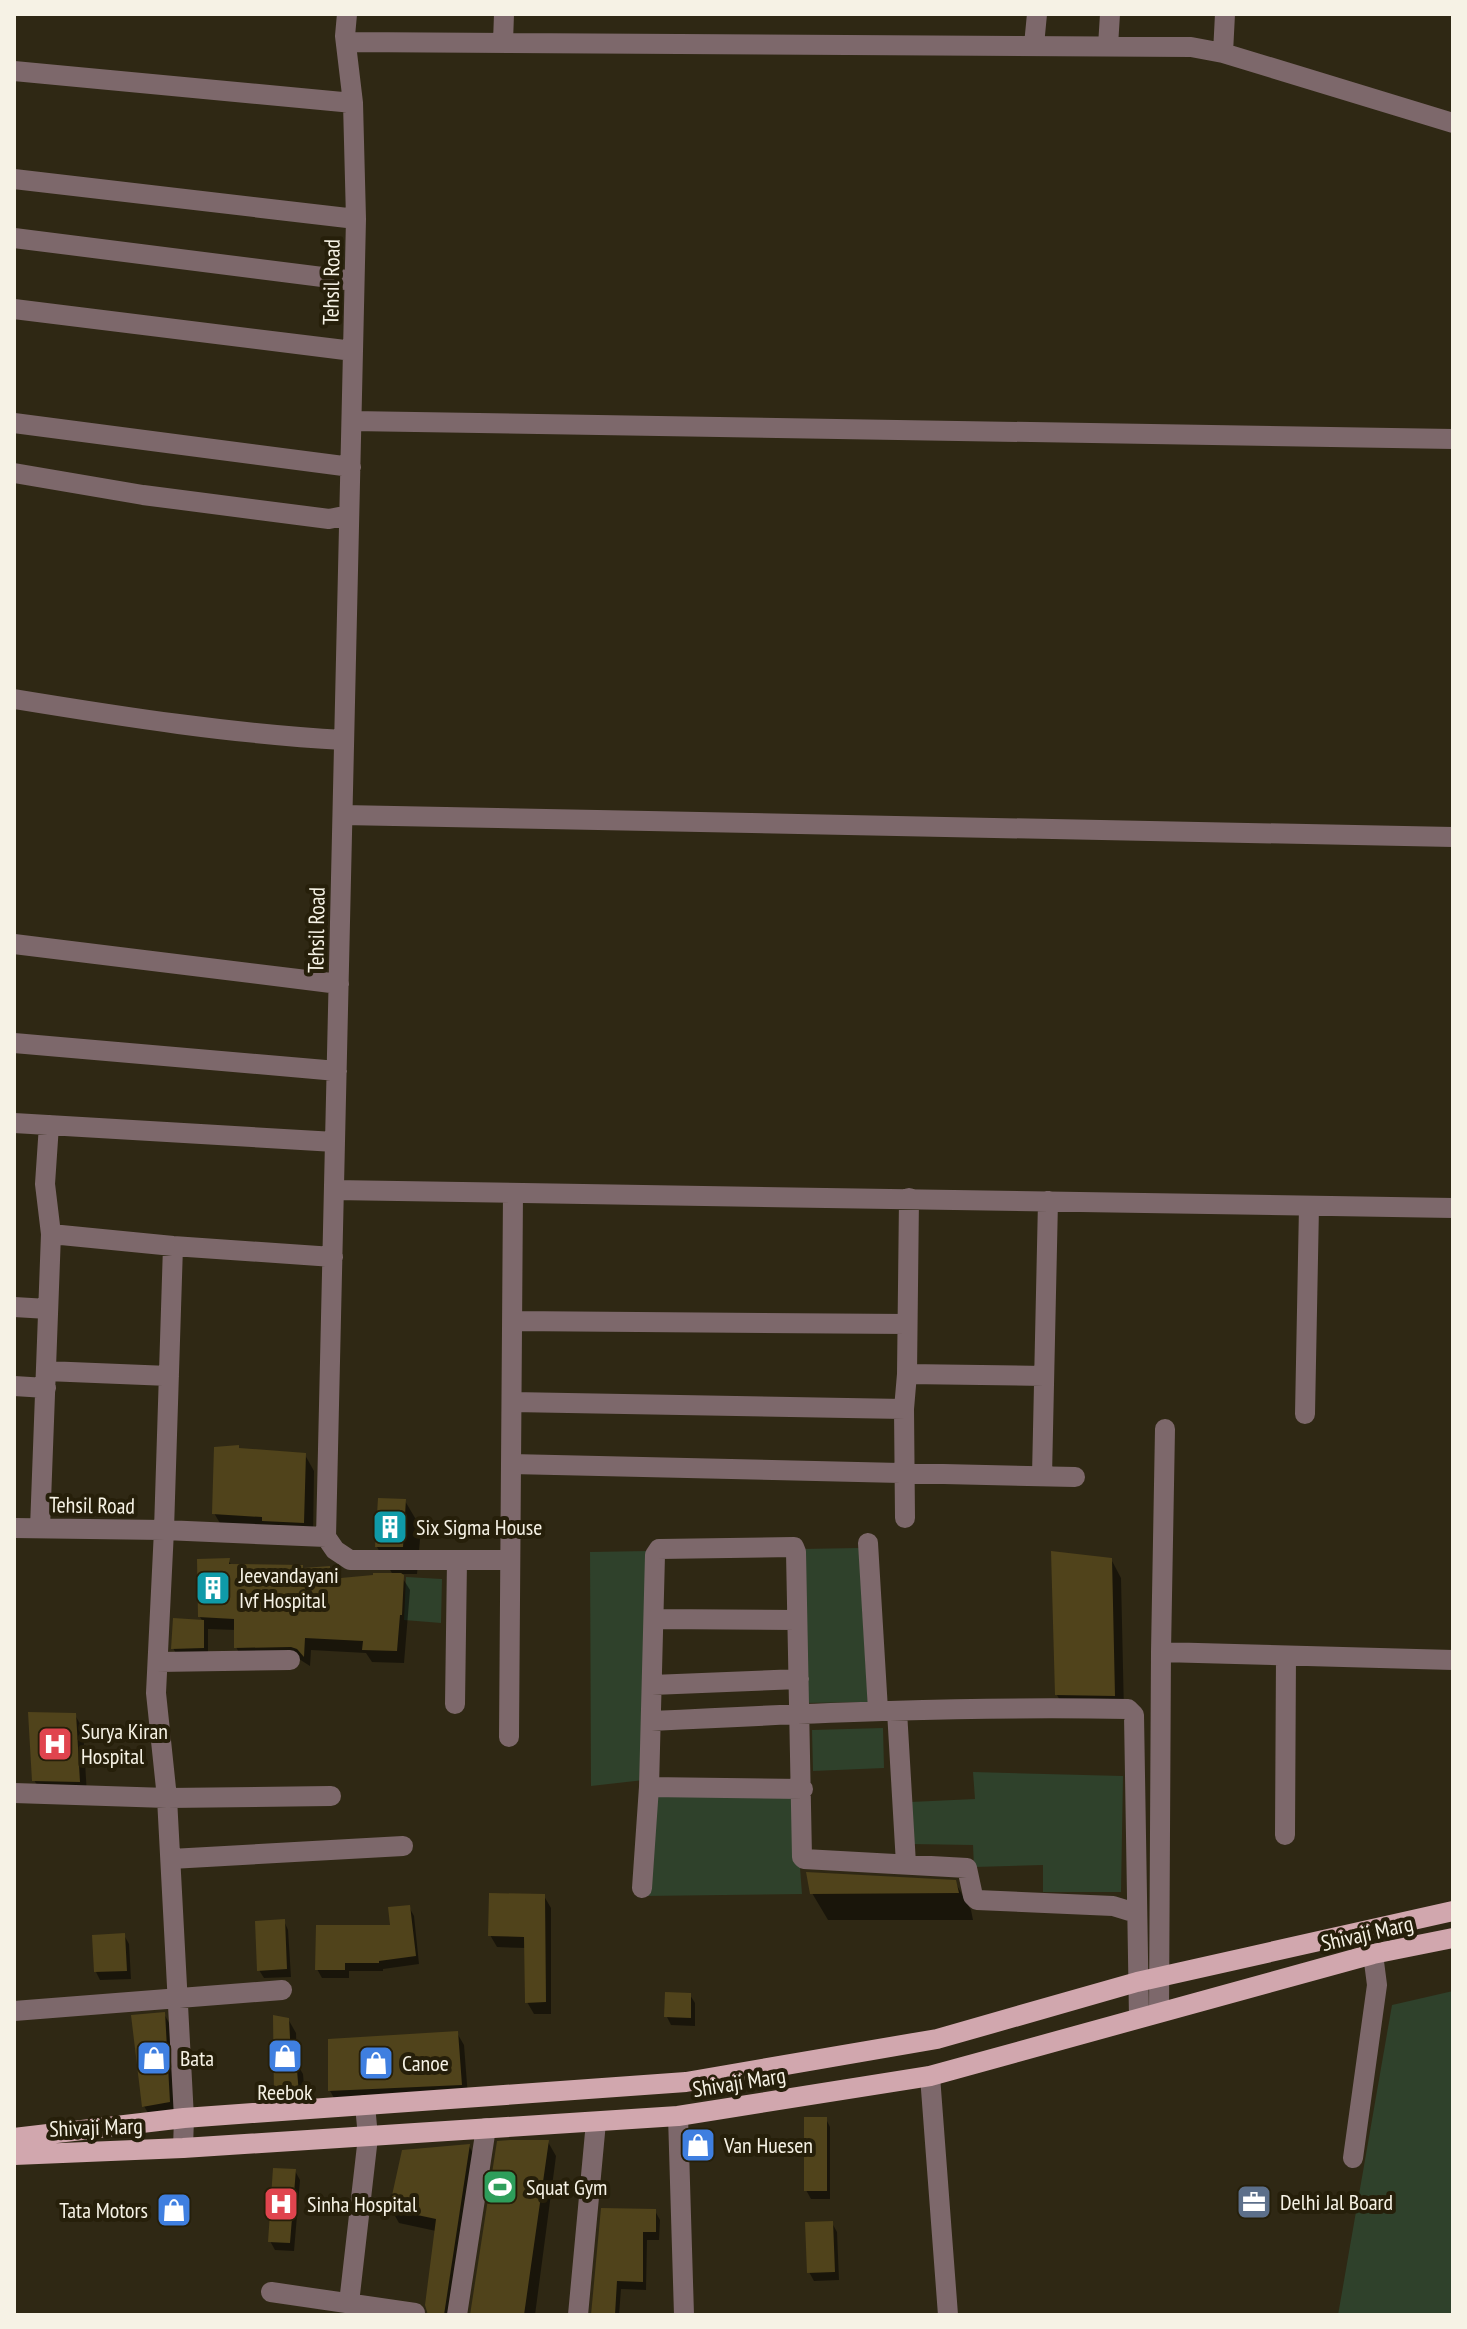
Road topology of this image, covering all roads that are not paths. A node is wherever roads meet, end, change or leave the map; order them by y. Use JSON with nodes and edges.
{"nodes":[{"id":1,"x":347,"y":14,"type":"edge"},
{"id":2,"x":504,"y":14,"type":"edge"},
{"id":3,"x":1110,"y":14,"type":"edge"},
{"id":4,"x":1225,"y":14,"type":"edge"},
{"id":5,"x":1037,"y":15,"type":"edge"},
{"id":6,"x":347,"y":42,"type":"junction"},
{"id":7,"x":503,"y":42,"type":"junction"},
{"id":8,"x":1034,"y":45,"type":"junction"},
{"id":9,"x":1108,"y":46,"type":"junction"},
{"id":10,"x":1223,"y":53,"type":"junction"},
{"id":11,"x":14,"y":71,"type":"edge"},
{"id":12,"x":353,"y":103,"type":"junction"},
{"id":13,"x":1453,"y":123,"type":"edge"},
{"id":14,"x":14,"y":179,"type":"edge"},
{"id":15,"x":356,"y":219,"type":"junction"},
{"id":16,"x":14,"y":238,"type":"edge"},
{"id":17,"x":354,"y":281,"type":"junction"},
{"id":18,"x":14,"y":309,"type":"edge"},
{"id":19,"x":353,"y":351,"type":"junction"},
{"id":20,"x":352,"y":421,"type":"junction"},
{"id":21,"x":14,"y":423,"type":"edge"},
{"id":22,"x":1453,"y":439,"type":"edge"},
{"id":23,"x":351,"y":467,"type":"junction"},
{"id":24,"x":14,"y":473,"type":"edge"},
{"id":25,"x":349,"y":515,"type":"junction"},
{"id":26,"x":14,"y":699,"type":"edge"},
{"id":27,"x":344,"y":740,"type":"junction"},
{"id":28,"x":343,"y":815,"type":"junction"},
{"id":29,"x":1453,"y":837,"type":"edge"},
{"id":30,"x":14,"y":944,"type":"edge"},
{"id":31,"x":339,"y":984,"type":"junction"},
{"id":32,"x":14,"y":1043,"type":"edge"},
{"id":33,"x":337,"y":1071,"type":"junction"},
{"id":34,"x":14,"y":1123,"type":"edge"},
{"id":35,"x":49,"y":1125,"type":"junction"},
{"id":36,"x":335,"y":1142,"type":"junction"},
{"id":37,"x":334,"y":1190,"type":"junction"},
{"id":38,"x":513,"y":1193,"type":"junction"},
{"id":39,"x":909,"y":1198,"type":"junction"},
{"id":40,"x":1048,"y":1201,"type":"junction"},
{"id":41,"x":1309,"y":1206,"type":"junction"},
{"id":42,"x":1453,"y":1208,"type":"edge"},
{"id":43,"x":51,"y":1234,"type":"junction"},
{"id":44,"x":173,"y":1246,"type":"junction"},
{"id":45,"x":333,"y":1257,"type":"junction"},
{"id":46,"x":14,"y":1307,"type":"edge"},
{"id":47,"x":48,"y":1309,"type":"junction"},
{"id":48,"x":512,"y":1321,"type":"junction"},
{"id":49,"x":907,"y":1324,"type":"junction"},
{"id":50,"x":907,"y":1374,"type":"junction"},
{"id":51,"x":169,"y":1376,"type":"junction"},
{"id":52,"x":1044,"y":1376,"type":"junction"},
{"id":53,"x":46,"y":1380,"type":"junction"},
{"id":54,"x":14,"y":1386,"type":"edge"},
{"id":55,"x":512,"y":1402,"type":"junction"},
{"id":56,"x":904,"y":1409,"type":"junction"},
{"id":57,"x":1305,"y":1414,"type":"dead end"},
{"id":58,"x":1165,"y":1429,"type":"dead end"},
{"id":59,"x":511,"y":1464,"type":"junction"},
{"id":60,"x":905,"y":1473,"type":"junction"},
{"id":61,"x":1042,"y":1476,"type":"junction"},
{"id":62,"x":1075,"y":1477,"type":"dead end"},
{"id":63,"x":905,"y":1518,"type":"dead end"},
{"id":64,"x":14,"y":1528,"type":"edge"},
{"id":65,"x":40,"y":1528,"type":"junction"},
{"id":66,"x":164,"y":1530,"type":"junction"},
{"id":67,"x":326,"y":1537,"type":"junction"},
{"id":68,"x":868,"y":1543,"type":"dead end"},
{"id":69,"x":457,"y":1560,"type":"junction"},
{"id":70,"x":509,"y":1560,"type":"junction"},
{"id":71,"x":654,"y":1619,"type":"junction"},
{"id":72,"x":797,"y":1620,"type":"junction"},
{"id":73,"x":1161,"y":1652,"type":"junction"},
{"id":74,"x":1286,"y":1656,"type":"junction"},
{"id":75,"x":290,"y":1660,"type":"dead end"},
{"id":76,"x":1453,"y":1660,"type":"edge"},
{"id":77,"x":158,"y":1662,"type":"junction"},
{"id":78,"x":799,"y":1679,"type":"junction"},
{"id":79,"x":652,"y":1685,"type":"junction"},
{"id":80,"x":455,"y":1704,"type":"dead end"},
{"id":81,"x":887,"y":1711,"type":"junction"},
{"id":82,"x":800,"y":1713,"type":"junction"},
{"id":83,"x":651,"y":1721,"type":"junction"},
{"id":84,"x":509,"y":1737,"type":"dead end"},
{"id":85,"x":649,"y":1787,"type":"junction"},
{"id":86,"x":803,"y":1789,"type":"junction"},
{"id":87,"x":14,"y":1793,"type":"edge"},
{"id":88,"x":331,"y":1796,"type":"dead end"},
{"id":89,"x":167,"y":1798,"type":"junction"},
{"id":90,"x":1285,"y":1835,"type":"dead end"},
{"id":91,"x":403,"y":1846,"type":"dead end"},
{"id":92,"x":171,"y":1859,"type":"junction"},
{"id":93,"x":906,"y":1864,"type":"junction"},
{"id":94,"x":642,"y":1888,"type":"dead end"},
{"id":95,"x":1453,"y":1911,"type":"edge"},
{"id":96,"x":1136,"y":1913,"type":"junction"},
{"id":97,"x":1453,"y":1938,"type":"edge"},
{"id":98,"x":1373,"y":1954,"type":"junction"},
{"id":99,"x":1159,"y":1977,"type":"junction"},
{"id":100,"x":1137,"y":1982,"type":"junction"},
{"id":101,"x":282,"y":1990,"type":"dead end"},
{"id":102,"x":178,"y":1999,"type":"junction"},
{"id":103,"x":14,"y":2011,"type":"edge"},
{"id":104,"x":1149,"y":2015,"type":"junction"},
{"id":105,"x":930,"y":2076,"type":"junction"},
{"id":106,"x":365,"y":2105,"type":"junction"},
{"id":107,"x":678,"y":2116,"type":"junction"},
{"id":108,"x":184,"y":2118,"type":"junction"},
{"id":109,"x":596,"y":2122,"type":"junction"},
{"id":110,"x":486,"y":2128,"type":"junction"},
{"id":111,"x":368,"y":2137,"type":"junction"},
{"id":112,"x":14,"y":2138,"type":"edge"},
{"id":113,"x":183,"y":2148,"type":"junction"},
{"id":114,"x":14,"y":2155,"type":"edge"},
{"id":115,"x":1353,"y":2158,"type":"dead end"},
{"id":116,"x":271,"y":2292,"type":"dead end"},
{"id":117,"x":349,"y":2303,"type":"junction"},
{"id":118,"x":415,"y":2313,"type":"dead end"},
{"id":119,"x":457,"y":2315,"type":"edge"},
{"id":120,"x":578,"y":2315,"type":"edge"},
{"id":121,"x":684,"y":2315,"type":"edge"},
{"id":122,"x":948,"y":2315,"type":"edge"}],
"edges":[{"from":1,"to":6,"type":"street","name":"Tehsil Road"},
{"from":2,"to":7,"type":"street"},
{"from":3,"to":9,"type":"street"},
{"from":4,"to":10,"type":"street"},
{"from":5,"to":8,"type":"street"},
{"from":6,"to":7,"type":"street"},
{"from":6,"to":12,"type":"street","name":"Tehsil Road"},
{"from":7,"to":8,"type":"street"},
{"from":8,"to":9,"type":"street"},
{"from":9,"to":10,"type":"street"},
{"from":10,"to":13,"type":"street"},
{"from":11,"to":12,"type":"street"},
{"from":12,"to":15,"type":"street","name":"Tehsil Road"},
{"from":14,"to":15,"type":"street"},
{"from":15,"to":17,"type":"street","name":"Tehsil Road"},
{"from":16,"to":17,"type":"street"},
{"from":17,"to":19,"type":"street","name":"Tehsil Road"},
{"from":18,"to":19,"type":"street"},
{"from":19,"to":20,"type":"street","name":"Tehsil Road"},
{"from":20,"to":22,"type":"street"},
{"from":20,"to":23,"type":"street","name":"Tehsil Road"},
{"from":21,"to":23,"type":"street"},
{"from":23,"to":25,"type":"street","name":"Tehsil Road"},
{"from":24,"to":25,"type":"street"},
{"from":25,"to":27,"type":"street","name":"Tehsil Road"},
{"from":26,"to":27,"type":"street"},
{"from":27,"to":28,"type":"street","name":"Tehsil Road"},
{"from":28,"to":29,"type":"street"},
{"from":28,"to":31,"type":"street","name":"Tehsil Road"},
{"from":30,"to":31,"type":"street"},
{"from":31,"to":33,"type":"street","name":"Tehsil Road"},
{"from":32,"to":33,"type":"street"},
{"from":33,"to":36,"type":"street","name":"Tehsil Road"},
{"from":34,"to":35,"type":"street"},
{"from":35,"to":36,"type":"street"},
{"from":35,"to":43,"type":"street"},
{"from":36,"to":37,"type":"street","name":"Tehsil Road"},
{"from":37,"to":38,"type":"street"},
{"from":37,"to":45,"type":"street","name":"Tehsil Road"},
{"from":38,"to":39,"type":"street"},
{"from":38,"to":48,"type":"street"},
{"from":39,"to":40,"type":"street"},
{"from":39,"to":49,"type":"street"},
{"from":40,"to":41,"type":"street"},
{"from":40,"to":52,"type":"street"},
{"from":41,"to":42,"type":"street"},
{"from":41,"to":57,"type":"street"},
{"from":43,"to":44,"type":"street"},
{"from":43,"to":47,"type":"street"},
{"from":44,"to":45,"type":"street"},
{"from":44,"to":51,"type":"street"},
{"from":45,"to":67,"type":"street","name":"Tehsil Road"},
{"from":46,"to":47,"type":"street"},
{"from":47,"to":53,"type":"street"},
{"from":48,"to":49,"type":"street"},
{"from":48,"to":55,"type":"street"},
{"from":49,"to":50,"type":"street"},
{"from":50,"to":52,"type":"street"},
{"from":50,"to":56,"type":"street"},
{"from":51,"to":53,"type":"street"},
{"from":51,"to":66,"type":"street"},
{"from":52,"to":61,"type":"street"},
{"from":53,"to":54,"type":"street"},
{"from":53,"to":65,"type":"street"},
{"from":55,"to":56,"type":"street"},
{"from":55,"to":59,"type":"street"},
{"from":56,"to":60,"type":"street"},
{"from":58,"to":73,"type":"street"},
{"from":59,"to":60,"type":"street"},
{"from":59,"to":70,"type":"street"},
{"from":60,"to":61,"type":"street"},
{"from":60,"to":63,"type":"street"},
{"from":61,"to":62,"type":"street"},
{"from":64,"to":65,"type":"street","name":"Tehsil Road"},
{"from":65,"to":66,"type":"street","name":"Tehsil Road"},
{"from":66,"to":67,"type":"street","name":"Tehsil Road"},
{"from":66,"to":77,"type":"street"},
{"from":67,"to":69,"type":"street"},
{"from":68,"to":81,"type":"street"},
{"from":69,"to":70,"type":"street"},
{"from":69,"to":80,"type":"street"},
{"from":70,"to":84,"type":"street"},
{"from":71,"to":72,"type":"street"},
{"from":71,"to":72,"type":"street"},
{"from":71,"to":79,"type":"street"},
{"from":72,"to":78,"type":"street"},
{"from":73,"to":74,"type":"street"},
{"from":73,"to":99,"type":"street"},
{"from":74,"to":76,"type":"street"},
{"from":74,"to":90,"type":"street"},
{"from":75,"to":77,"type":"street"},
{"from":77,"to":89,"type":"street"},
{"from":78,"to":79,"type":"street"},
{"from":78,"to":82,"type":"street"},
{"from":79,"to":83,"type":"street"},
{"from":81,"to":82,"type":"street"},
{"from":81,"to":93,"type":"street"},
{"from":81,"to":96,"type":"street"},
{"from":82,"to":83,"type":"street"},
{"from":82,"to":86,"type":"street"},
{"from":83,"to":85,"type":"street"},
{"from":85,"to":86,"type":"street"},
{"from":85,"to":94,"type":"street"},
{"from":86,"to":93,"type":"street"},
{"from":87,"to":89,"type":"street"},
{"from":88,"to":89,"type":"street"},
{"from":89,"to":92,"type":"street"},
{"from":91,"to":92,"type":"street"},
{"from":92,"to":102,"type":"street"},
{"from":93,"to":96,"type":"street"},
{"from":95,"to":99,"type":"main road","name":"Shivaji Marg"},
{"from":96,"to":100,"type":"street"},
{"from":97,"to":98,"type":"main road","name":"Shivaji Marg"},
{"from":98,"to":104,"type":"main road","name":"Shivaji Marg"},
{"from":98,"to":115,"type":"street"},
{"from":99,"to":100,"type":"main road","name":"Shivaji Marg"},
{"from":99,"to":104,"type":"street"},
{"from":100,"to":104,"type":"street"},
{"from":100,"to":106,"type":"main road","name":"Shivaji Marg"},
{"from":101,"to":102,"type":"street"},
{"from":102,"to":103,"type":"street"},
{"from":102,"to":108,"type":"street"},
{"from":104,"to":105,"type":"main road","name":"Shivaji Marg"},
{"from":105,"to":107,"type":"main road","name":"Shivaji Marg"},
{"from":105,"to":122,"type":"street"},
{"from":106,"to":108,"type":"main road","name":"Shivaji Marg"},
{"from":106,"to":111,"type":"street"},
{"from":107,"to":109,"type":"main road","name":"Shivaji Marg"},
{"from":107,"to":121,"type":"street"},
{"from":108,"to":112,"type":"main road","name":"Shivaji Marg"},
{"from":108,"to":113,"type":"street"},
{"from":109,"to":110,"type":"main road","name":"Shivaji Marg"},
{"from":109,"to":120,"type":"street"},
{"from":110,"to":111,"type":"main road","name":"Shivaji Marg"},
{"from":110,"to":119,"type":"street"},
{"from":111,"to":113,"type":"main road","name":"Shivaji Marg"},
{"from":111,"to":117,"type":"street"},
{"from":113,"to":114,"type":"main road","name":"Shivaji Marg"},
{"from":116,"to":117,"type":"street"},
{"from":117,"to":118,"type":"street"}]}
